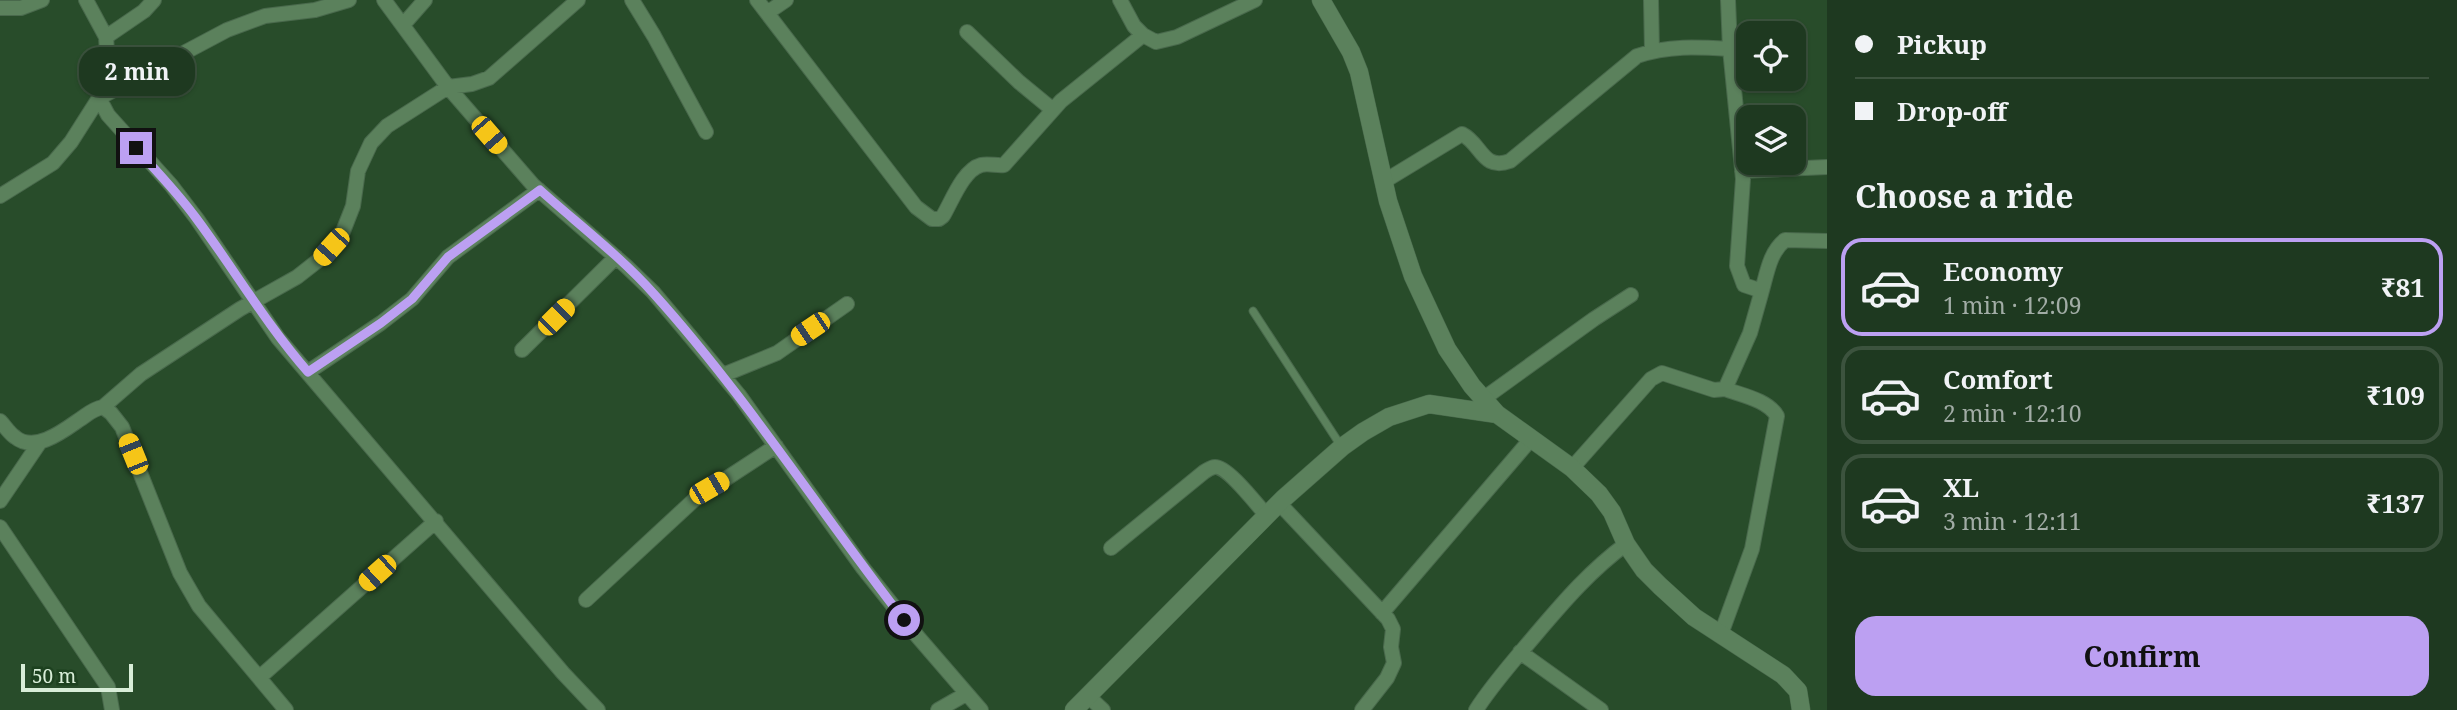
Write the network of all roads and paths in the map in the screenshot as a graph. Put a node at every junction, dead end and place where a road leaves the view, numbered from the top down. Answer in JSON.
{"nodes":[{"id":1,"x":42,"y":0,"type":"edge"},
{"id":2,"x":86,"y":0,"type":"edge"},
{"id":3,"x":155,"y":0,"type":"edge"},
{"id":4,"x":349,"y":0,"type":"edge"},
{"id":5,"x":384,"y":0,"type":"edge"},
{"id":6,"x":425,"y":0,"type":"edge"},
{"id":7,"x":578,"y":0,"type":"edge"},
{"id":8,"x":632,"y":0,"type":"edge"},
{"id":9,"x":757,"y":0,"type":"edge"},
{"id":10,"x":786,"y":0,"type":"edge"},
{"id":11,"x":1120,"y":0,"type":"edge"},
{"id":12,"x":1255,"y":0,"type":"edge"},
{"id":13,"x":1321,"y":0,"type":"edge"},
{"id":14,"x":1651,"y":0,"type":"edge"},
{"id":15,"x":1728,"y":0,"type":"edge"},
{"id":16,"x":0,"y":8,"type":"edge"},
{"id":17,"x":767,"y":13,"type":"junction"},
{"id":18,"x":403,"y":25,"type":"junction"},
{"id":19,"x":967,"y":32,"type":"dead end"},
{"id":20,"x":1143,"y":35,"type":"junction"},
{"id":21,"x":107,"y":37,"type":"junction"},
{"id":22,"x":1730,"y":49,"type":"junction"},
{"id":23,"x":1652,"y":51,"type":"junction"},
{"id":24,"x":448,"y":87,"type":"junction"},
{"id":25,"x":99,"y":98,"type":"junction"},
{"id":26,"x":1053,"y":110,"type":"junction"},
{"id":27,"x":1736,"y":110,"type":"edge"},
{"id":28,"x":706,"y":132,"type":"dead end"},
{"id":29,"x":1827,"y":167,"type":"edge"},
{"id":30,"x":1806,"y":168,"type":"edge"},
{"id":31,"x":1742,"y":175,"type":"edge"},
{"id":32,"x":1383,"y":182,"type":"junction"},
{"id":33,"x":540,"y":190,"type":"junction"},
{"id":34,"x":0,"y":196,"type":"edge"},
{"id":35,"x":1827,"y":241,"type":"edge"},
{"id":36,"x":616,"y":257,"type":"junction"},
{"id":37,"x":1761,"y":293,"type":"junction"},
{"id":38,"x":1631,"y":295,"type":"dead end"},
{"id":39,"x":253,"y":302,"type":"junction"},
{"id":40,"x":848,"y":304,"type":"dead end"},
{"id":41,"x":1253,"y":311,"type":"dead end"},
{"id":42,"x":522,"y":350,"type":"dead end"},
{"id":43,"x":308,"y":372,"type":"junction"},
{"id":44,"x":723,"y":375,"type":"junction"},
{"id":45,"x":1725,"y":389,"type":"junction"},
{"id":46,"x":1483,"y":399,"type":"junction"},
{"id":47,"x":103,"y":407,"type":"junction"},
{"id":48,"x":1497,"y":414,"type":"junction"},
{"id":49,"x":0,"y":421,"type":"edge"},
{"id":50,"x":1531,"y":439,"type":"junction"},
{"id":51,"x":40,"y":442,"type":"junction"},
{"id":52,"x":776,"y":446,"type":"junction"},
{"id":53,"x":1342,"y":447,"type":"junction"},
{"id":54,"x":1572,"y":468,"type":"junction"},
{"id":55,"x":0,"y":501,"type":"edge"},
{"id":56,"x":1273,"y":509,"type":"junction"},
{"id":57,"x":436,"y":521,"type":"junction"},
{"id":58,"x":0,"y":527,"type":"edge"},
{"id":59,"x":1626,"y":544,"type":"junction"},
{"id":60,"x":1111,"y":548,"type":"dead end"},
{"id":61,"x":586,"y":600,"type":"dead end"},
{"id":62,"x":1382,"y":612,"type":"junction"},
{"id":63,"x":1720,"y":634,"type":"junction"},
{"id":64,"x":1520,"y":652,"type":"junction"},
{"id":65,"x":260,"y":677,"type":"junction"},
{"id":66,"x":966,"y":694,"type":"junction"},
{"id":67,"x":1088,"y":696,"type":"junction"},
{"id":68,"x":112,"y":710,"type":"edge"},
{"id":69,"x":286,"y":710,"type":"edge"},
{"id":70,"x":598,"y":710,"type":"edge"},
{"id":71,"x":938,"y":710,"type":"edge"},
{"id":72,"x":981,"y":710,"type":"edge"},
{"id":73,"x":1074,"y":710,"type":"edge"},
{"id":74,"x":1103,"y":710,"type":"edge"},
{"id":75,"x":1362,"y":710,"type":"edge"},
{"id":76,"x":1476,"y":710,"type":"edge"},
{"id":77,"x":1601,"y":710,"type":"edge"},
{"id":78,"x":1801,"y":710,"type":"edge"}],
"edges":[{"from":1,"to":16,"type":"street"},
{"from":2,"to":21,"type":"street"},
{"from":3,"to":21,"type":"street"},
{"from":4,"to":25,"type":"street"},
{"from":5,"to":18,"type":"street"},
{"from":6,"to":18,"type":"street"},
{"from":7,"to":24,"type":"street"},
{"from":8,"to":28,"type":"street"},
{"from":9,"to":17,"type":"street"},
{"from":10,"to":17,"type":"street"},
{"from":11,"to":20,"type":"street"},
{"from":12,"to":20,"type":"street"},
{"from":13,"to":32,"type":"street"},
{"from":14,"to":23,"type":"street"},
{"from":15,"to":22,"type":"street"},
{"from":17,"to":26,"type":"street"},
{"from":18,"to":24,"type":"street"},
{"from":19,"to":26,"type":"street"},
{"from":20,"to":26,"type":"street"},
{"from":21,"to":25,"type":"street"},
{"from":22,"to":23,"type":"street"},
{"from":22,"to":27,"type":"street"},
{"from":23,"to":32,"type":"street"},
{"from":24,"to":33,"type":"street"},
{"from":24,"to":39,"type":"street"},
{"from":25,"to":34,"type":"street"},
{"from":25,"to":39,"type":"street"},
{"from":29,"to":30,"type":"street"},
{"from":31,"to":37,"type":"street"},
{"from":32,"to":46,"type":"street"},
{"from":33,"to":36,"type":"street"},
{"from":33,"to":43,"type":"street"},
{"from":35,"to":37,"type":"street"},
{"from":36,"to":42,"type":"street"},
{"from":36,"to":44,"type":"street"},
{"from":37,"to":45,"type":"street"},
{"from":38,"to":46,"type":"street"},
{"from":39,"to":43,"type":"street"},
{"from":39,"to":47,"type":"street"},
{"from":40,"to":44,"type":"street"},
{"from":41,"to":53,"type":"lane"},
{"from":43,"to":57,"type":"street"},
{"from":44,"to":52,"type":"street"},
{"from":45,"to":54,"type":"street"},
{"from":45,"to":63,"type":"street"},
{"from":46,"to":48,"type":"street"},
{"from":47,"to":51,"type":"street"},
{"from":47,"to":65,"type":"street"},
{"from":48,"to":50,"type":"street"},
{"from":48,"to":53,"type":"street"},
{"from":49,"to":51,"type":"street"},
{"from":50,"to":54,"type":"street"},
{"from":50,"to":62,"type":"street"},
{"from":51,"to":55,"type":"street"},
{"from":52,"to":61,"type":"street"},
{"from":52,"to":66,"type":"street"},
{"from":53,"to":56,"type":"street"},
{"from":54,"to":59,"type":"street"},
{"from":56,"to":60,"type":"street"},
{"from":56,"to":62,"type":"street"},
{"from":56,"to":67,"type":"street"},
{"from":57,"to":65,"type":"street"},
{"from":57,"to":70,"type":"street"},
{"from":58,"to":68,"type":"street"},
{"from":59,"to":63,"type":"street"},
{"from":59,"to":64,"type":"street"},
{"from":62,"to":75,"type":"street"},
{"from":63,"to":78,"type":"street"},
{"from":64,"to":76,"type":"street"},
{"from":64,"to":77,"type":"street"},
{"from":65,"to":69,"type":"street"},
{"from":66,"to":71,"type":"street"},
{"from":66,"to":72,"type":"street"},
{"from":67,"to":73,"type":"street"},
{"from":67,"to":74,"type":"street"}]}
